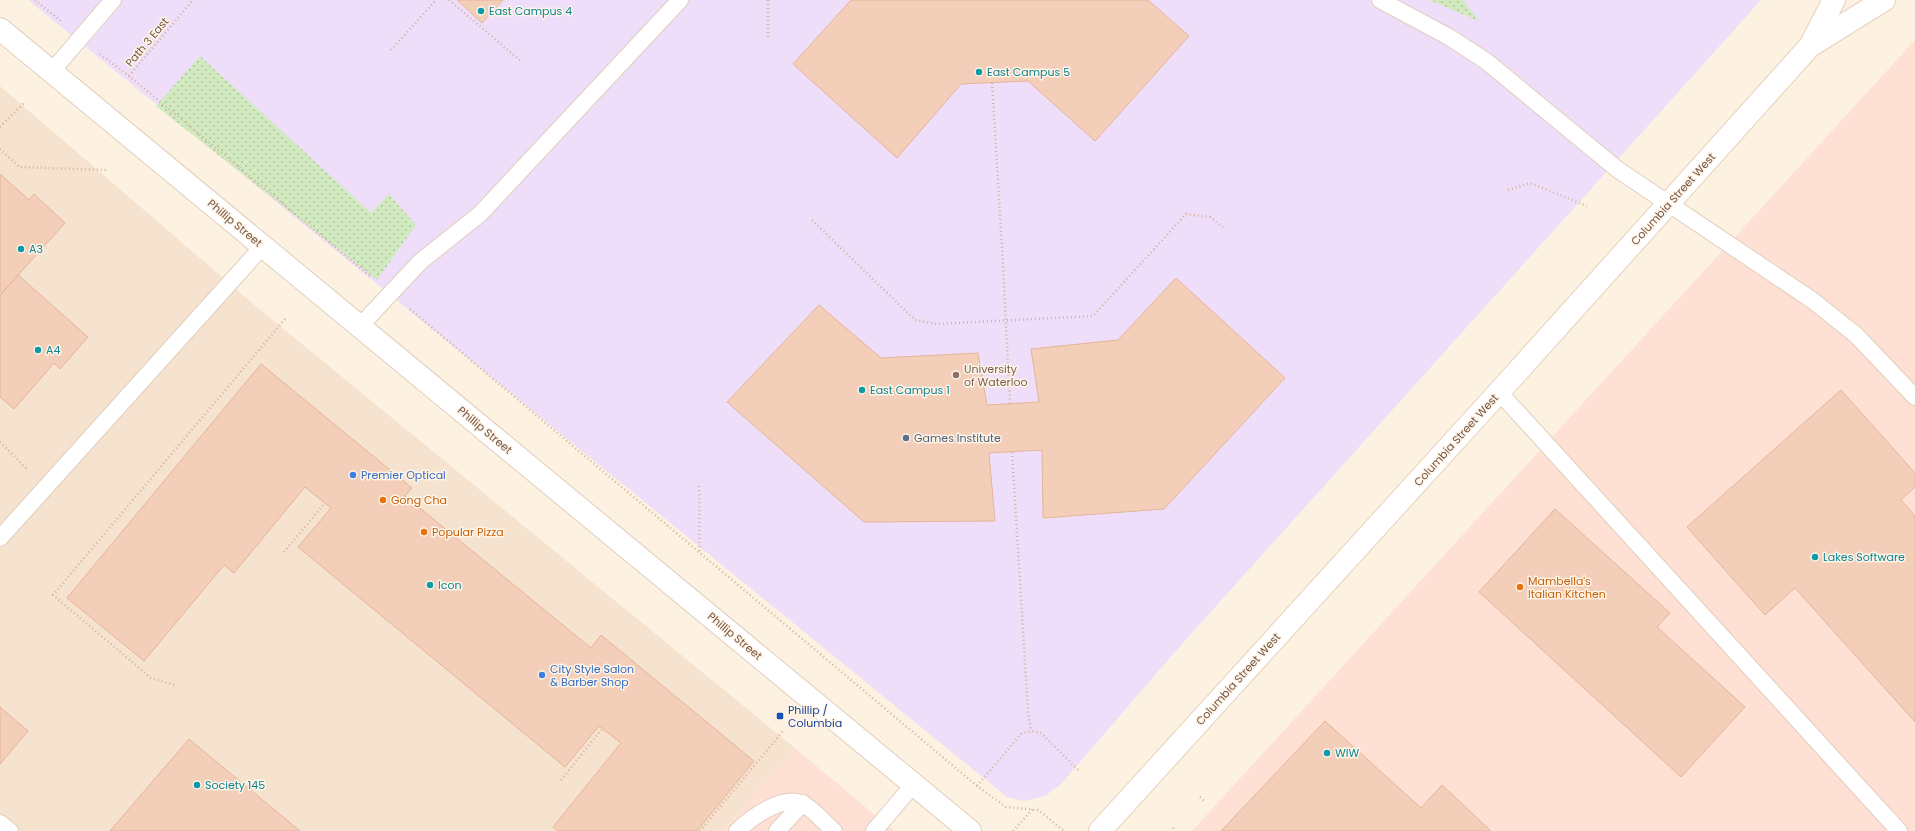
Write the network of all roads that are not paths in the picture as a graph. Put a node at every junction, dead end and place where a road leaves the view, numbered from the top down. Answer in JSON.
{"nodes":[{"id":1,"x":113,"y":0,"type":"edge"},
{"id":2,"x":680,"y":0,"type":"edge"},
{"id":3,"x":1380,"y":0,"type":"edge"},
{"id":4,"x":1834,"y":0,"type":"edge"},
{"id":5,"x":1884,"y":0,"type":"edge"},
{"id":6,"x":0,"y":29,"type":"edge"},
{"id":7,"x":1810,"y":46,"type":"junction"},
{"id":8,"x":52,"y":71,"type":"junction"},
{"id":9,"x":1668,"y":203,"type":"junction"},
{"id":10,"x":263,"y":246,"type":"junction"},
{"id":11,"x":360,"y":326,"type":"junction"},
{"id":12,"x":1499,"y":392,"type":"junction"},
{"id":13,"x":1915,"y":397,"type":"edge"},
{"id":14,"x":0,"y":538,"type":"edge"},
{"id":15,"x":913,"y":785,"type":"junction"},
{"id":16,"x":803,"y":803,"type":"junction"},
{"id":17,"x":0,"y":823,"type":"edge"},
{"id":18,"x":10,"y":831,"type":"edge"},
{"id":19,"x":737,"y":831,"type":"edge"},
{"id":20,"x":777,"y":831,"type":"edge"},
{"id":21,"x":834,"y":831,"type":"edge"},
{"id":22,"x":874,"y":831,"type":"edge"},
{"id":23,"x":970,"y":831,"type":"edge"},
{"id":24,"x":1100,"y":831,"type":"edge"},
{"id":25,"x":1899,"y":831,"type":"edge"}],
"edges":[{"from":1,"to":8,"type":"lane"},
{"from":2,"to":11,"type":"lane"},
{"from":3,"to":9,"type":"lane"},
{"from":4,"to":7,"type":"street","name":"Columbia Street West"},
{"from":5,"to":7,"type":"street","name":"Columbia Street West"},
{"from":6,"to":8,"type":"street","name":"Phillip Street"},
{"from":7,"to":9,"type":"street","name":"Columbia Street West"},
{"from":8,"to":10,"type":"street","name":"Phillip Street"},
{"from":9,"to":12,"type":"street","name":"Columbia Street West"},
{"from":9,"to":13,"type":"lane"},
{"from":10,"to":11,"type":"street","name":"Phillip Street"},
{"from":10,"to":14,"type":"lane"},
{"from":11,"to":15,"type":"street","name":"Phillip Street"},
{"from":12,"to":24,"type":"street","name":"Columbia Street West"},
{"from":12,"to":25,"type":"lane"},
{"from":15,"to":22,"type":"lane"},
{"from":15,"to":23,"type":"street","name":"Phillip Street"},
{"from":16,"to":19,"type":"lane"},
{"from":16,"to":20,"type":"lane"},
{"from":16,"to":21,"type":"lane"},
{"from":17,"to":18,"type":"lane"}]}
